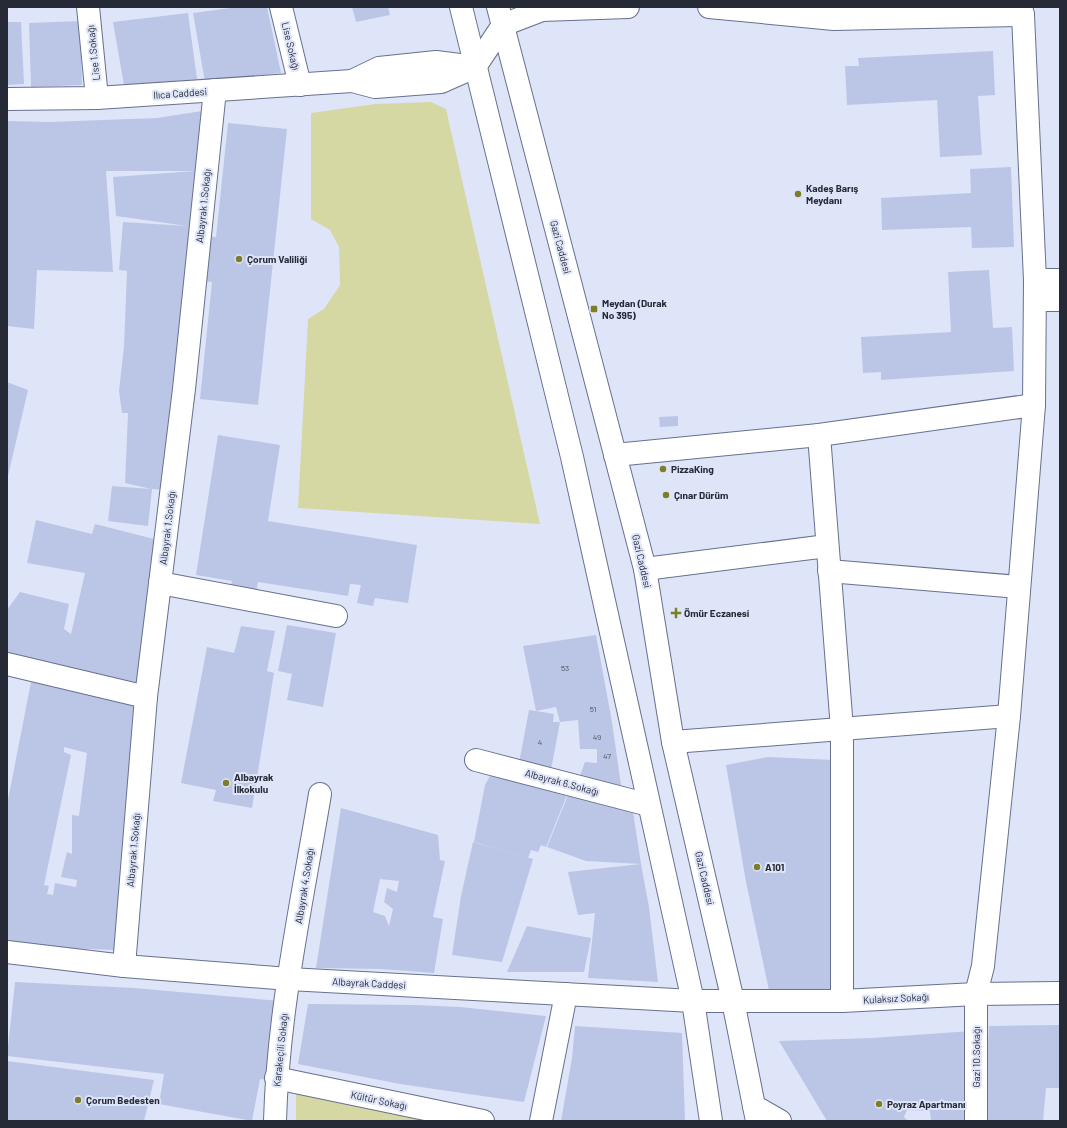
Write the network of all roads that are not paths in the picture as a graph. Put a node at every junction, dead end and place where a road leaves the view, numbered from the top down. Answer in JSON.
{"nodes":[{"id":1,"x":88,"y":7,"type":"edge"},
{"id":2,"x":281,"y":7,"type":"edge"},
{"id":3,"x":461,"y":7,"type":"edge"},
{"id":4,"x":628,"y":7,"type":"edge"},
{"id":5,"x":709,"y":7,"type":"edge"},
{"id":6,"x":1022,"y":11,"type":"edge"},
{"id":7,"x":834,"y":13,"type":"edge"},
{"id":8,"x":500,"y":16,"type":"edge"},
{"id":9,"x":475,"y":67,"type":"junction"},
{"id":10,"x":300,"y":85,"type":"junction"},
{"id":11,"x":215,"y":90,"type":"junction"},
{"id":12,"x":97,"y":98,"type":"junction"},
{"id":13,"x":7,"y":99,"type":"edge"},
{"id":14,"x":1060,"y":280,"type":"edge"},
{"id":15,"x":1035,"y":290,"type":"junction"},
{"id":16,"x":1060,"y":300,"type":"edge"},
{"id":17,"x":1034,"y":405,"type":"junction"},
{"id":18,"x":819,"y":434,"type":"junction"},
{"id":19,"x":615,"y":454,"type":"junction"},
{"id":20,"x":827,"y":546,"type":"junction"},
{"id":21,"x":645,"y":569,"type":"junction"},
{"id":22,"x":829,"y":571,"type":"junction"},
{"id":23,"x":160,"y":583,"type":"junction"},
{"id":24,"x":1019,"y":587,"type":"junction"},
{"id":25,"x":336,"y":616,"type":"dead end"},
{"id":26,"x":7,"y":664,"type":"edge"},
{"id":27,"x":146,"y":697,"type":"junction"},
{"id":28,"x":1009,"y":716,"type":"junction"},
{"id":29,"x":842,"y":728,"type":"junction"},
{"id":30,"x":673,"y":742,"type":"junction"},
{"id":31,"x":476,"y":760,"type":"dead end"},
{"id":32,"x":320,"y":794,"type":"dead end"},
{"id":33,"x":649,"y":805,"type":"junction"},
{"id":34,"x":7,"y":952,"type":"edge"},
{"id":35,"x":124,"y":966,"type":"junction"},
{"id":36,"x":289,"y":979,"type":"junction"},
{"id":37,"x":1060,"y":993,"type":"edge"},
{"id":38,"x":566,"y":994,"type":"junction"},
{"id":39,"x":976,"y":994,"type":"junction"},
{"id":40,"x":842,"y":1000,"type":"junction"},
{"id":41,"x":693,"y":1001,"type":"junction"},
{"id":42,"x":733,"y":1001,"type":"junction"},
{"id":43,"x":276,"y":1078,"type":"junction"},
{"id":44,"x":755,"y":1113,"type":"edge"},
{"id":45,"x":275,"y":1121,"type":"edge"},
{"id":46,"x":483,"y":1121,"type":"edge"},
{"id":47,"x":541,"y":1121,"type":"edge"},
{"id":48,"x":711,"y":1121,"type":"edge"},
{"id":49,"x":780,"y":1121,"type":"edge"},
{"id":50,"x":976,"y":1121,"type":"edge"}],
"edges":[{"from":1,"to":12,"type":"street","name":"Lise 1.Sokağı"},
{"from":2,"to":10,"type":"street","name":"Lise Sokağı"},
{"from":3,"to":9,"type":"street"},
{"from":4,"to":8,"type":"street"},
{"from":5,"to":7,"type":"street"},
{"from":6,"to":7,"type":"street"},
{"from":6,"to":15,"type":"street","name":"Gazi 10.Sokağı"},
{"from":8,"to":9,"type":"street"},
{"from":8,"to":19,"type":"street","name":"Gazi Caddesi"},
{"from":9,"to":10,"type":"street","name":"Ilıca Caddesi"},
{"from":9,"to":33,"type":"street"},
{"from":10,"to":11,"type":"street","name":"Ilıca Caddesi"},
{"from":11,"to":12,"type":"street","name":"Ilıca Caddesi"},
{"from":11,"to":23,"type":"street","name":"Albayrak 1.Sokağı"},
{"from":12,"to":13,"type":"street","name":"Ilıca Caddesi"},
{"from":14,"to":15,"type":"street"},
{"from":15,"to":16,"type":"street"},
{"from":15,"to":17,"type":"street","name":"Gazi 10.Sokağı"},
{"from":17,"to":18,"type":"street"},
{"from":17,"to":24,"type":"street","name":"Gazi 10.Sokağı"},
{"from":18,"to":19,"type":"street"},
{"from":18,"to":20,"type":"street"},
{"from":19,"to":21,"type":"street","name":"Gazi Caddesi"},
{"from":20,"to":21,"type":"street"},
{"from":20,"to":22,"type":"street"},
{"from":21,"to":30,"type":"street","name":"Gazi Caddesi"},
{"from":22,"to":24,"type":"street"},
{"from":22,"to":29,"type":"street"},
{"from":23,"to":25,"type":"street"},
{"from":23,"to":27,"type":"street","name":"Albayrak 1.Sokağı"},
{"from":24,"to":28,"type":"street","name":"Gazi 10.Sokağı"},
{"from":26,"to":27,"type":"street"},
{"from":27,"to":35,"type":"street","name":"Albayrak 1.Sokağı"},
{"from":28,"to":29,"type":"street"},
{"from":28,"to":39,"type":"street","name":"Gazi 10.Sokağı"},
{"from":29,"to":30,"type":"street"},
{"from":29,"to":40,"type":"street"},
{"from":30,"to":42,"type":"street","name":"Gazi Caddesi"},
{"from":31,"to":33,"type":"street","name":"Albayrak 6.Sokağı"},
{"from":32,"to":36,"type":"street","name":"Albayrak 4.Sokağı"},
{"from":33,"to":41,"type":"street"},
{"from":34,"to":35,"type":"street","name":"Albayrak Caddesi"},
{"from":35,"to":36,"type":"street","name":"Albayrak Caddesi"},
{"from":36,"to":38,"type":"street","name":"Albayrak Caddesi"},
{"from":36,"to":43,"type":"street","name":"Karakeçili Sokağı"},
{"from":37,"to":39,"type":"street","name":"Kulaksız Sokağı"},
{"from":38,"to":41,"type":"street","name":"Albayrak Caddesi"},
{"from":38,"to":47,"type":"street"},
{"from":39,"to":40,"type":"street","name":"Kulaksız Sokağı"},
{"from":39,"to":50,"type":"street","name":"Gazi 10.Sokağı"},
{"from":40,"to":42,"type":"street","name":"Kulaksız Sokağı"},
{"from":41,"to":42,"type":"street","name":"Albayrak Caddesi"},
{"from":41,"to":48,"type":"street"},
{"from":42,"to":44,"type":"street","name":"Gazi Caddesi"},
{"from":43,"to":45,"type":"street","name":"Karakeçili Sokağı"},
{"from":43,"to":46,"type":"street","name":"Kültür Sokağı"},
{"from":44,"to":49,"type":"street"}]}
